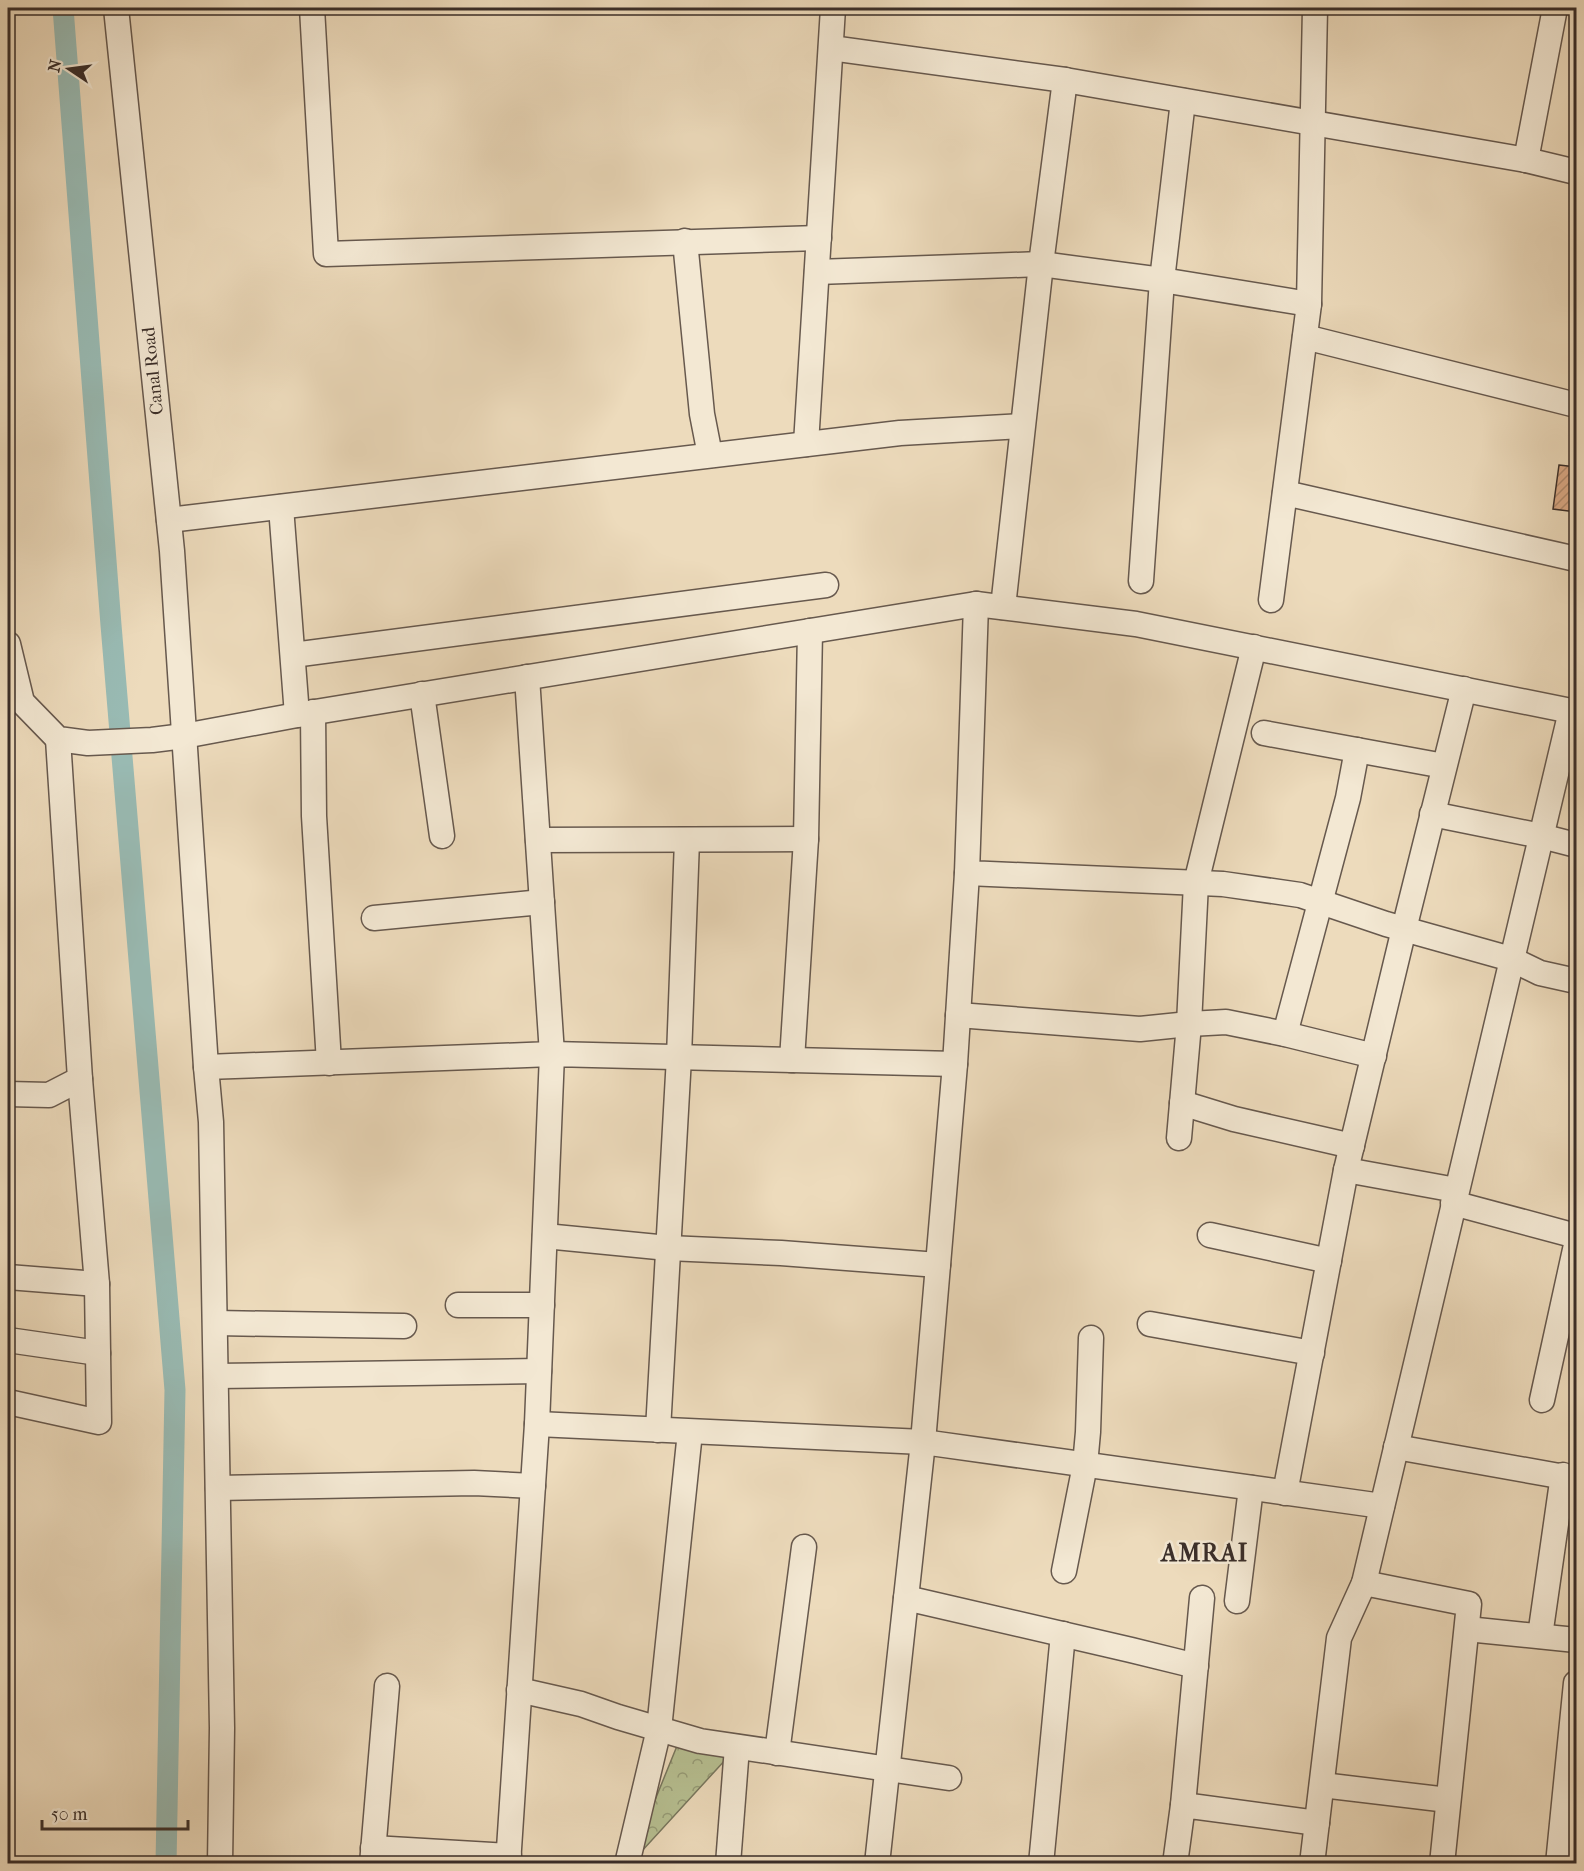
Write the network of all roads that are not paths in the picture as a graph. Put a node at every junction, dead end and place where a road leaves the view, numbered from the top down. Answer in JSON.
{"nodes":[{"id":1,"x":116,"y":8,"type":"edge"},
{"id":2,"x":312,"y":8,"type":"edge"},
{"id":3,"x":833,"y":8,"type":"edge"},
{"id":4,"x":1315,"y":8,"type":"edge"},
{"id":5,"x":1555,"y":8,"type":"edge"},
{"id":6,"x":831,"y":48,"type":"junction"},
{"id":7,"x":1065,"y":80,"type":"junction"},
{"id":8,"x":1183,"y":101,"type":"junction"},
{"id":9,"x":1313,"y":123,"type":"junction"},
{"id":10,"x":1526,"y":160,"type":"junction"},
{"id":11,"x":1576,"y":172,"type":"edge"},
{"id":12,"x":819,"y":238,"type":"junction"},
{"id":13,"x":685,"y":241,"type":"junction"},
{"id":14,"x":1041,"y":264,"type":"junction"},
{"id":15,"x":817,"y":272,"type":"junction"},
{"id":16,"x":1162,"y":280,"type":"junction"},
{"id":17,"x":1309,"y":304,"type":"junction"},
{"id":18,"x":1305,"y":337,"type":"junction"},
{"id":19,"x":1576,"y":405,"type":"edge"},
{"id":20,"x":1022,"y":426,"type":"junction"},
{"id":21,"x":806,"y":444,"type":"junction"},
{"id":22,"x":710,"y":455,"type":"junction"},
{"id":23,"x":1285,"y":493,"type":"junction"},
{"id":24,"x":280,"y":507,"type":"junction"},
{"id":25,"x":169,"y":520,"type":"junction"},
{"id":26,"x":1576,"y":559,"type":"edge"},
{"id":27,"x":1141,"y":581,"type":"dead end"},
{"id":28,"x":826,"y":585,"type":"dead end"},
{"id":29,"x":1271,"y":600,"type":"dead end"},
{"id":30,"x":976,"y":604,"type":"junction"},
{"id":31,"x":1002,"y":607,"type":"junction"},
{"id":32,"x":810,"y":631,"type":"junction"},
{"id":33,"x":8,"y":644,"type":"edge"},
{"id":34,"x":1254,"y":647,"type":"junction"},
{"id":35,"x":293,"y":655,"type":"junction"},
{"id":36,"x":527,"y":677,"type":"junction"},
{"id":37,"x":1464,"y":689,"type":"junction"},
{"id":38,"x":423,"y":694,"type":"junction"},
{"id":39,"x":1574,"y":711,"type":"edge"},
{"id":40,"x":305,"y":714,"type":"junction"},
{"id":41,"x":1264,"y":733,"type":"dead end"},
{"id":42,"x":184,"y":736,"type":"junction"},
{"id":43,"x":58,"y":739,"type":"junction"},
{"id":44,"x":1358,"y":750,"type":"junction"},
{"id":45,"x":1444,"y":766,"type":"junction"},
{"id":46,"x":1432,"y":814,"type":"junction"},
{"id":47,"x":442,"y":836,"type":"dead end"},
{"id":48,"x":1541,"y":836,"type":"junction"},
{"id":49,"x":806,"y":839,"type":"junction"},
{"id":50,"x":538,"y":840,"type":"junction"},
{"id":51,"x":687,"y":840,"type":"junction"},
{"id":52,"x":1576,"y":845,"type":"edge"},
{"id":53,"x":967,"y":873,"type":"junction"},
{"id":54,"x":1196,"y":883,"type":"junction"},
{"id":55,"x":542,"y":902,"type":"junction"},
{"id":56,"x":1320,"y":902,"type":"junction"},
{"id":57,"x":374,"y":918,"type":"dead end"},
{"id":58,"x":1404,"y":928,"type":"junction"},
{"id":59,"x":1511,"y":959,"type":"junction"},
{"id":60,"x":1576,"y":981,"type":"edge"},
{"id":61,"x":958,"y":1014,"type":"junction"},
{"id":62,"x":1189,"y":1024,"type":"junction"},
{"id":63,"x":1285,"y":1034,"type":"junction"},
{"id":64,"x":552,"y":1054,"type":"junction"},
{"id":65,"x":1374,"y":1056,"type":"junction"},
{"id":66,"x":679,"y":1058,"type":"junction"},
{"id":67,"x":792,"y":1060,"type":"junction"},
{"id":68,"x":329,"y":1062,"type":"junction"},
{"id":69,"x":955,"y":1064,"type":"junction"},
{"id":70,"x":206,"y":1067,"type":"junction"},
{"id":71,"x":80,"y":1079,"type":"junction"},
{"id":72,"x":8,"y":1094,"type":"edge"},
{"id":73,"x":1182,"y":1103,"type":"junction"},
{"id":74,"x":1179,"y":1138,"type":"dead end"},
{"id":75,"x":1352,"y":1146,"type":"junction"},
{"id":76,"x":1346,"y":1170,"type":"junction"},
{"id":77,"x":1455,"y":1197,"type":"junction"},
{"id":78,"x":1210,"y":1235,"type":"dead end"},
{"id":79,"x":545,"y":1236,"type":"junction"},
{"id":80,"x":1576,"y":1236,"type":"edge"},
{"id":81,"x":1576,"y":1245,"type":"edge"},
{"id":82,"x":668,"y":1248,"type":"junction"},
{"id":83,"x":1329,"y":1261,"type":"junction"},
{"id":84,"x":938,"y":1265,"type":"junction"},
{"id":85,"x":8,"y":1277,"type":"edge"},
{"id":86,"x":97,"y":1284,"type":"junction"},
{"id":87,"x":458,"y":1305,"type":"dead end"},
{"id":88,"x":542,"y":1305,"type":"junction"},
{"id":89,"x":216,"y":1323,"type":"junction"},
{"id":90,"x":1150,"y":1324,"type":"dead end"},
{"id":91,"x":404,"y":1326,"type":"dead end"},
{"id":92,"x":1091,"y":1338,"type":"dead end"},
{"id":93,"x":8,"y":1340,"type":"edge"},
{"id":94,"x":98,"y":1353,"type":"junction"},
{"id":95,"x":1312,"y":1353,"type":"junction"},
{"id":96,"x":539,"y":1371,"type":"junction"},
{"id":97,"x":216,"y":1376,"type":"junction"},
{"id":98,"x":1542,"y":1400,"type":"dead end"},
{"id":99,"x":8,"y":1402,"type":"edge"},
{"id":100,"x":537,"y":1424,"type":"junction"},
{"id":101,"x":658,"y":1430,"type":"junction"},
{"id":102,"x":690,"y":1432,"type":"junction"},
{"id":103,"x":923,"y":1442,"type":"junction"},
{"id":104,"x":1396,"y":1447,"type":"junction"},
{"id":105,"x":1085,"y":1465,"type":"junction"},
{"id":106,"x":1570,"y":1477,"type":"edge"},
{"id":107,"x":533,"y":1486,"type":"junction"},
{"id":108,"x":218,"y":1488,"type":"junction"},
{"id":109,"x":1251,"y":1488,"type":"junction"},
{"id":110,"x":1285,"y":1493,"type":"junction"},
{"id":111,"x":1382,"y":1506,"type":"junction"},
{"id":112,"x":804,"y":1547,"type":"dead end"},
{"id":113,"x":1064,"y":1571,"type":"dead end"},
{"id":114,"x":1364,"y":1583,"type":"junction"},
{"id":115,"x":906,"y":1598,"type":"junction"},
{"id":116,"x":1202,"y":1598,"type":"dead end"},
{"id":117,"x":1237,"y":1601,"type":"dead end"},
{"id":118,"x":1467,"y":1629,"type":"junction"},
{"id":119,"x":1063,"y":1634,"type":"junction"},
{"id":120,"x":1540,"y":1636,"type":"junction"},
{"id":121,"x":1576,"y":1640,"type":"edge"},
{"id":122,"x":1196,"y":1666,"type":"junction"},
{"id":123,"x":1576,"y":1683,"type":"edge"},
{"id":124,"x":387,"y":1686,"type":"dead end"},
{"id":125,"x":519,"y":1690,"type":"junction"},
{"id":126,"x":659,"y":1729,"type":"junction"},
{"id":127,"x":737,"y":1747,"type":"junction"},
{"id":128,"x":777,"y":1753,"type":"junction"},
{"id":129,"x":887,"y":1770,"type":"junction"},
{"id":130,"x":949,"y":1778,"type":"dead end"},
{"id":131,"x":1322,"y":1785,"type":"junction"},
{"id":132,"x":1448,"y":1800,"type":"junction"},
{"id":133,"x":1183,"y":1805,"type":"junction"},
{"id":134,"x":1317,"y":1823,"type":"junction"},
{"id":135,"x":372,"y":1856,"type":"edge"},
{"id":136,"x":509,"y":1860,"type":"edge"},
{"id":137,"x":220,"y":1863,"type":"edge"},
{"id":138,"x":627,"y":1863,"type":"edge"},
{"id":139,"x":728,"y":1863,"type":"edge"},
{"id":140,"x":877,"y":1863,"type":"edge"},
{"id":141,"x":1041,"y":1863,"type":"edge"},
{"id":142,"x":1175,"y":1863,"type":"edge"},
{"id":143,"x":1312,"y":1863,"type":"edge"},
{"id":144,"x":1442,"y":1863,"type":"edge"},
{"id":145,"x":1558,"y":1863,"type":"edge"}],
"edges":[{"from":1,"to":25,"type":"street","name":"Canal Road"},
{"from":2,"to":13,"type":"street"},
{"from":3,"to":6,"type":"street"},
{"from":4,"to":9,"type":"street"},
{"from":5,"to":10,"type":"street"},
{"from":6,"to":7,"type":"street"},
{"from":6,"to":12,"type":"street"},
{"from":7,"to":8,"type":"street"},
{"from":7,"to":14,"type":"street"},
{"from":8,"to":9,"type":"street"},
{"from":8,"to":16,"type":"street"},
{"from":9,"to":10,"type":"street"},
{"from":9,"to":17,"type":"street"},
{"from":10,"to":11,"type":"street"},
{"from":12,"to":13,"type":"street"},
{"from":12,"to":15,"type":"street"},
{"from":13,"to":22,"type":"street"},
{"from":14,"to":15,"type":"street"},
{"from":14,"to":16,"type":"street"},
{"from":14,"to":20,"type":"street"},
{"from":15,"to":21,"type":"street"},
{"from":16,"to":17,"type":"street"},
{"from":16,"to":27,"type":"street"},
{"from":17,"to":18,"type":"street"},
{"from":18,"to":19,"type":"street"},
{"from":18,"to":23,"type":"street"},
{"from":20,"to":21,"type":"street"},
{"from":20,"to":31,"type":"street"},
{"from":21,"to":22,"type":"street"},
{"from":22,"to":24,"type":"street"},
{"from":23,"to":26,"type":"street"},
{"from":23,"to":29,"type":"street"},
{"from":24,"to":25,"type":"street"},
{"from":24,"to":35,"type":"street"},
{"from":25,"to":42,"type":"street","name":"Canal Road"},
{"from":28,"to":35,"type":"street"},
{"from":30,"to":31,"type":"street"},
{"from":30,"to":32,"type":"street"},
{"from":30,"to":53,"type":"street"},
{"from":31,"to":34,"type":"street"},
{"from":32,"to":36,"type":"street"},
{"from":32,"to":49,"type":"street"},
{"from":33,"to":43,"type":"street"},
{"from":34,"to":37,"type":"street"},
{"from":34,"to":54,"type":"street"},
{"from":35,"to":40,"type":"street"},
{"from":36,"to":38,"type":"street"},
{"from":36,"to":50,"type":"street"},
{"from":37,"to":39,"type":"street"},
{"from":37,"to":45,"type":"street"},
{"from":38,"to":40,"type":"street"},
{"from":38,"to":47,"type":"street"},
{"from":39,"to":48,"type":"street"},
{"from":40,"to":42,"type":"street"},
{"from":40,"to":68,"type":"street"},
{"from":41,"to":44,"type":"street"},
{"from":42,"to":43,"type":"street"},
{"from":42,"to":70,"type":"street","name":"Canal Road"},
{"from":43,"to":71,"type":"street"},
{"from":44,"to":45,"type":"street"},
{"from":44,"to":56,"type":"street"},
{"from":45,"to":46,"type":"street"},
{"from":46,"to":48,"type":"street"},
{"from":46,"to":58,"type":"street"},
{"from":48,"to":52,"type":"street"},
{"from":48,"to":59,"type":"street"},
{"from":49,"to":51,"type":"street"},
{"from":49,"to":67,"type":"street"},
{"from":50,"to":51,"type":"street"},
{"from":50,"to":55,"type":"street"},
{"from":51,"to":66,"type":"street"},
{"from":53,"to":54,"type":"street"},
{"from":53,"to":61,"type":"street"},
{"from":54,"to":56,"type":"street"},
{"from":54,"to":62,"type":"street"},
{"from":55,"to":57,"type":"street"},
{"from":55,"to":64,"type":"street"},
{"from":56,"to":58,"type":"street"},
{"from":56,"to":63,"type":"street"},
{"from":58,"to":59,"type":"street"},
{"from":58,"to":65,"type":"street"},
{"from":59,"to":60,"type":"street"},
{"from":59,"to":77,"type":"street"},
{"from":61,"to":62,"type":"street"},
{"from":61,"to":69,"type":"street"},
{"from":62,"to":63,"type":"street"},
{"from":62,"to":73,"type":"street"},
{"from":63,"to":65,"type":"street"},
{"from":64,"to":66,"type":"street"},
{"from":64,"to":68,"type":"street"},
{"from":64,"to":79,"type":"street"},
{"from":65,"to":75,"type":"street"},
{"from":66,"to":67,"type":"street"},
{"from":66,"to":82,"type":"street"},
{"from":67,"to":69,"type":"street"},
{"from":68,"to":70,"type":"street"},
{"from":69,"to":84,"type":"street"},
{"from":70,"to":89,"type":"street","name":"Canal Road"},
{"from":71,"to":72,"type":"street"},
{"from":71,"to":86,"type":"street"},
{"from":73,"to":74,"type":"street"},
{"from":73,"to":75,"type":"street"},
{"from":75,"to":76,"type":"street"},
{"from":76,"to":77,"type":"street"},
{"from":76,"to":83,"type":"street"},
{"from":77,"to":80,"type":"street"},
{"from":77,"to":104,"type":"street"},
{"from":78,"to":83,"type":"street"},
{"from":79,"to":82,"type":"street"},
{"from":79,"to":88,"type":"street"},
{"from":81,"to":98,"type":"street"},
{"from":82,"to":84,"type":"street"},
{"from":82,"to":101,"type":"street"},
{"from":83,"to":95,"type":"street"},
{"from":84,"to":103,"type":"street"},
{"from":85,"to":86,"type":"street"},
{"from":86,"to":94,"type":"street"},
{"from":87,"to":88,"type":"street"},
{"from":88,"to":96,"type":"street"},
{"from":89,"to":91,"type":"street"},
{"from":89,"to":97,"type":"street","name":"Canal Road"},
{"from":90,"to":95,"type":"street"},
{"from":92,"to":105,"type":"street"},
{"from":93,"to":94,"type":"street"},
{"from":94,"to":99,"type":"street"},
{"from":95,"to":110,"type":"street"},
{"from":96,"to":97,"type":"street"},
{"from":96,"to":100,"type":"street"},
{"from":97,"to":108,"type":"street","name":"Canal Road"},
{"from":100,"to":101,"type":"street"},
{"from":100,"to":107,"type":"street"},
{"from":101,"to":102,"type":"street"},
{"from":102,"to":103,"type":"street"},
{"from":102,"to":126,"type":"street"},
{"from":103,"to":105,"type":"street"},
{"from":103,"to":115,"type":"street"},
{"from":104,"to":106,"type":"street"},
{"from":104,"to":111,"type":"street"},
{"from":105,"to":109,"type":"street"},
{"from":105,"to":113,"type":"street"},
{"from":106,"to":120,"type":"street"},
{"from":107,"to":108,"type":"street"},
{"from":107,"to":125,"type":"street"},
{"from":108,"to":137,"type":"street","name":"Canal Road"},
{"from":109,"to":110,"type":"street"},
{"from":109,"to":117,"type":"street"},
{"from":110,"to":111,"type":"street"},
{"from":111,"to":114,"type":"street"},
{"from":112,"to":128,"type":"street"},
{"from":114,"to":118,"type":"street"},
{"from":114,"to":131,"type":"street"},
{"from":115,"to":119,"type":"street"},
{"from":115,"to":129,"type":"street"},
{"from":116,"to":122,"type":"street"},
{"from":118,"to":120,"type":"street"},
{"from":118,"to":132,"type":"street"},
{"from":119,"to":122,"type":"street"},
{"from":119,"to":141,"type":"street"},
{"from":120,"to":121,"type":"street"},
{"from":122,"to":133,"type":"street"},
{"from":123,"to":145,"type":"street"},
{"from":124,"to":135,"type":"street"},
{"from":125,"to":126,"type":"street"},
{"from":125,"to":136,"type":"street"},
{"from":126,"to":127,"type":"street"},
{"from":126,"to":138,"type":"street"},
{"from":127,"to":128,"type":"street"},
{"from":127,"to":139,"type":"street"},
{"from":128,"to":129,"type":"street"},
{"from":129,"to":130,"type":"street"},
{"from":129,"to":140,"type":"street"},
{"from":131,"to":132,"type":"street"},
{"from":131,"to":134,"type":"street"},
{"from":132,"to":144,"type":"street"},
{"from":133,"to":134,"type":"street"},
{"from":133,"to":142,"type":"street"},
{"from":134,"to":143,"type":"street"},
{"from":135,"to":136,"type":"street"}]}
